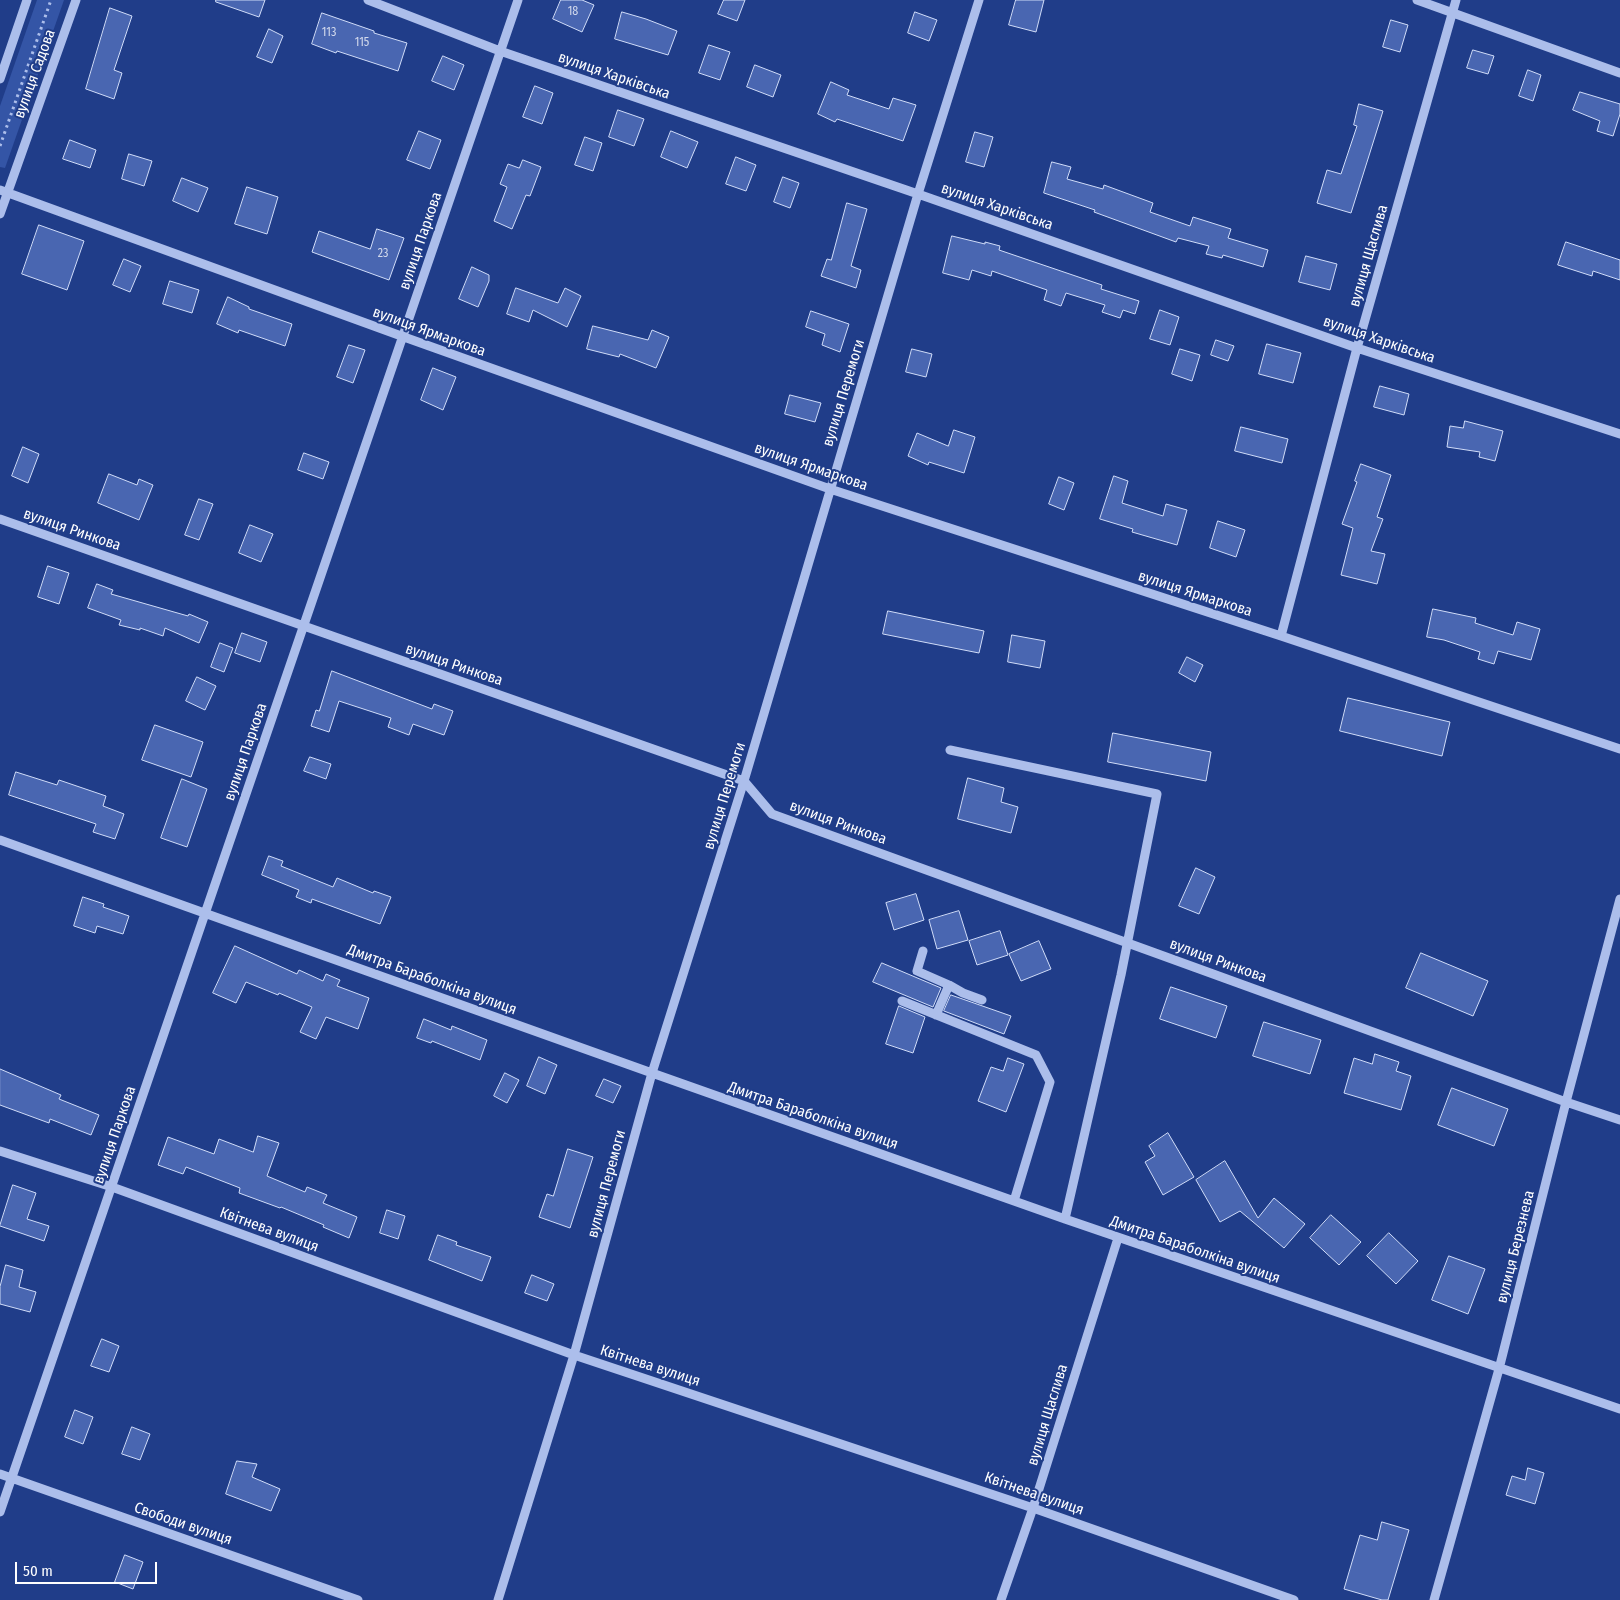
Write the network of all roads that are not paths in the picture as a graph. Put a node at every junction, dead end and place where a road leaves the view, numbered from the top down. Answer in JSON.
{"nodes":[{"id":1,"x":28,"y":0,"type":"edge"},
{"id":2,"x":76,"y":0,"type":"edge"},
{"id":3,"x":368,"y":0,"type":"edge"},
{"id":4,"x":518,"y":0,"type":"edge"},
{"id":5,"x":979,"y":0,"type":"edge"},
{"id":6,"x":1417,"y":0,"type":"edge"},
{"id":7,"x":1456,"y":0,"type":"edge"},
{"id":8,"x":1453,"y":13,"type":"junction"},
{"id":9,"x":500,"y":51,"type":"junction"},
{"id":10,"x":1620,"y":73,"type":"edge"},
{"id":11,"x":0,"y":79,"type":"edge"},
{"id":12,"x":4,"y":191,"type":"edge"},
{"id":13,"x":918,"y":194,"type":"junction"},
{"id":14,"x":0,"y":214,"type":"edge"},
{"id":15,"x":404,"y":337,"type":"junction"},
{"id":16,"x":1357,"y":348,"type":"junction"},
{"id":17,"x":1620,"y":434,"type":"edge"},
{"id":18,"x":830,"y":489,"type":"junction"},
{"id":19,"x":0,"y":519,"type":"edge"},
{"id":20,"x":303,"y":626,"type":"junction"},
{"id":21,"x":1281,"y":636,"type":"junction"},
{"id":22,"x":1620,"y":749,"type":"edge"},
{"id":23,"x":950,"y":750,"type":"dead end"},
{"id":24,"x":744,"y":781,"type":"junction"},
{"id":25,"x":0,"y":840,"type":"edge"},
{"id":26,"x":1620,"y":899,"type":"edge"},
{"id":27,"x":205,"y":913,"type":"junction"},
{"id":28,"x":1127,"y":943,"type":"junction"},
{"id":29,"x":923,"y":951,"type":"dead end"},
{"id":30,"x":949,"y":985,"type":"junction"},
{"id":31,"x":982,"y":1000,"type":"dead end"},
{"id":32,"x":902,"y":1001,"type":"dead end"},
{"id":33,"x":936,"y":1015,"type":"junction"},
{"id":34,"x":652,"y":1074,"type":"junction"},
{"id":35,"x":1566,"y":1102,"type":"junction"},
{"id":36,"x":1620,"y":1120,"type":"edge"},
{"id":37,"x":0,"y":1151,"type":"edge"},
{"id":38,"x":112,"y":1187,"type":"junction"},
{"id":39,"x":1014,"y":1201,"type":"junction"},
{"id":40,"x":1065,"y":1219,"type":"junction"},
{"id":41,"x":1118,"y":1238,"type":"junction"},
{"id":42,"x":574,"y":1355,"type":"junction"},
{"id":43,"x":1499,"y":1369,"type":"junction"},
{"id":44,"x":1620,"y":1410,"type":"edge"},
{"id":45,"x":0,"y":1474,"type":"edge"},
{"id":46,"x":12,"y":1478,"type":"junction"},
{"id":47,"x":1033,"y":1508,"type":"junction"},
{"id":48,"x":0,"y":1512,"type":"edge"},
{"id":49,"x":358,"y":1600,"type":"edge"},
{"id":50,"x":498,"y":1600,"type":"edge"},
{"id":51,"x":1001,"y":1600,"type":"edge"},
{"id":52,"x":1294,"y":1600,"type":"edge"},
{"id":53,"x":1434,"y":1600,"type":"edge"}],
"edges":[{"from":1,"to":11,"type":"street","name":"вулиця Садова"},
{"from":2,"to":12,"type":"street","name":"вулиця Садова"},
{"from":3,"to":9,"type":"street","name":"вулиця Харківська"},
{"from":4,"to":9,"type":"street","name":"вулиця Паркова"},
{"from":5,"to":13,"type":"street","name":"вулиця Перемоги"},
{"from":6,"to":8,"type":"street"},
{"from":7,"to":8,"type":"street","name":"вулиця Щаслива"},
{"from":8,"to":10,"type":"street"},
{"from":8,"to":16,"type":"street","name":"вулиця Щаслива"},
{"from":9,"to":13,"type":"street","name":"вулиця Харківська"},
{"from":9,"to":15,"type":"street","name":"вулиця Паркова"},
{"from":12,"to":14,"type":"street","name":"вулиця Садова"},
{"from":12,"to":15,"type":"street","name":"вулиця Ярмаркова"},
{"from":13,"to":16,"type":"street","name":"вулиця Харківська"},
{"from":13,"to":18,"type":"street","name":"вулиця Перемоги"},
{"from":15,"to":18,"type":"street","name":"вулиця Ярмаркова"},
{"from":15,"to":20,"type":"street","name":"вулиця Паркова"},
{"from":16,"to":17,"type":"street","name":"вулиця Харківська"},
{"from":16,"to":21,"type":"street","name":"вулиця Щаслива"},
{"from":18,"to":21,"type":"street","name":"вулиця Ярмаркова"},
{"from":18,"to":24,"type":"street","name":"вулиця Перемоги"},
{"from":19,"to":20,"type":"street","name":"вулиця Ринкова"},
{"from":20,"to":24,"type":"street","name":"вулиця Ринкова"},
{"from":20,"to":27,"type":"street","name":"вулиця Паркова"},
{"from":21,"to":22,"type":"street","name":"вулиця Ярмаркова"},
{"from":23,"to":28,"type":"street"},
{"from":24,"to":28,"type":"street","name":"вулиця Ринкова"},
{"from":24,"to":34,"type":"street","name":"вулиця Перемоги"},
{"from":25,"to":27,"type":"street","name":"Дмитра Бараболкіна вулиця"},
{"from":26,"to":35,"type":"street","name":"вулиця Березнева"},
{"from":27,"to":34,"type":"street","name":"Дмитра Бараболкіна вулиця"},
{"from":27,"to":38,"type":"street","name":"вулиця Паркова"},
{"from":28,"to":35,"type":"street","name":"вулиця Ринкова"},
{"from":28,"to":40,"type":"street"},
{"from":29,"to":30,"type":"street"},
{"from":30,"to":31,"type":"street"},
{"from":30,"to":33,"type":"street"},
{"from":32,"to":33,"type":"street"},
{"from":33,"to":39,"type":"street"},
{"from":34,"to":39,"type":"street","name":"Дмитра Бараболкіна вулиця"},
{"from":34,"to":42,"type":"street","name":"вулиця Перемоги"},
{"from":35,"to":36,"type":"street","name":"вулиця Ринкова"},
{"from":35,"to":43,"type":"street","name":"вулиця Березнева"},
{"from":37,"to":38,"type":"street","name":"Квітнева вулиця"},
{"from":38,"to":42,"type":"street","name":"Квітнева вулиця"},
{"from":38,"to":46,"type":"street","name":"вулиця Паркова"},
{"from":39,"to":40,"type":"street","name":"Дмитра Бараболкіна вулиця"},
{"from":40,"to":41,"type":"street","name":"Дмитра Бараболкіна вулиця"},
{"from":41,"to":43,"type":"street","name":"Дмитра Бараболкіна вулиця"},
{"from":41,"to":47,"type":"street","name":"вулиця Щаслива"},
{"from":42,"to":47,"type":"street","name":"Квітнева вулиця"},
{"from":42,"to":50,"type":"street","name":"вулиця Перемоги"},
{"from":43,"to":44,"type":"street","name":"Дмитра Бараболкіна вулиця"},
{"from":43,"to":53,"type":"street","name":"вулиця Березнева"},
{"from":45,"to":46,"type":"street","name":"Свободи вулиця"},
{"from":46,"to":48,"type":"street","name":"вулиця Паркова"},
{"from":46,"to":49,"type":"street","name":"Свободи вулиця"},
{"from":47,"to":51,"type":"street","name":"вулиця Щаслива"},
{"from":47,"to":52,"type":"street","name":"Квітнева вулиця"}]}
